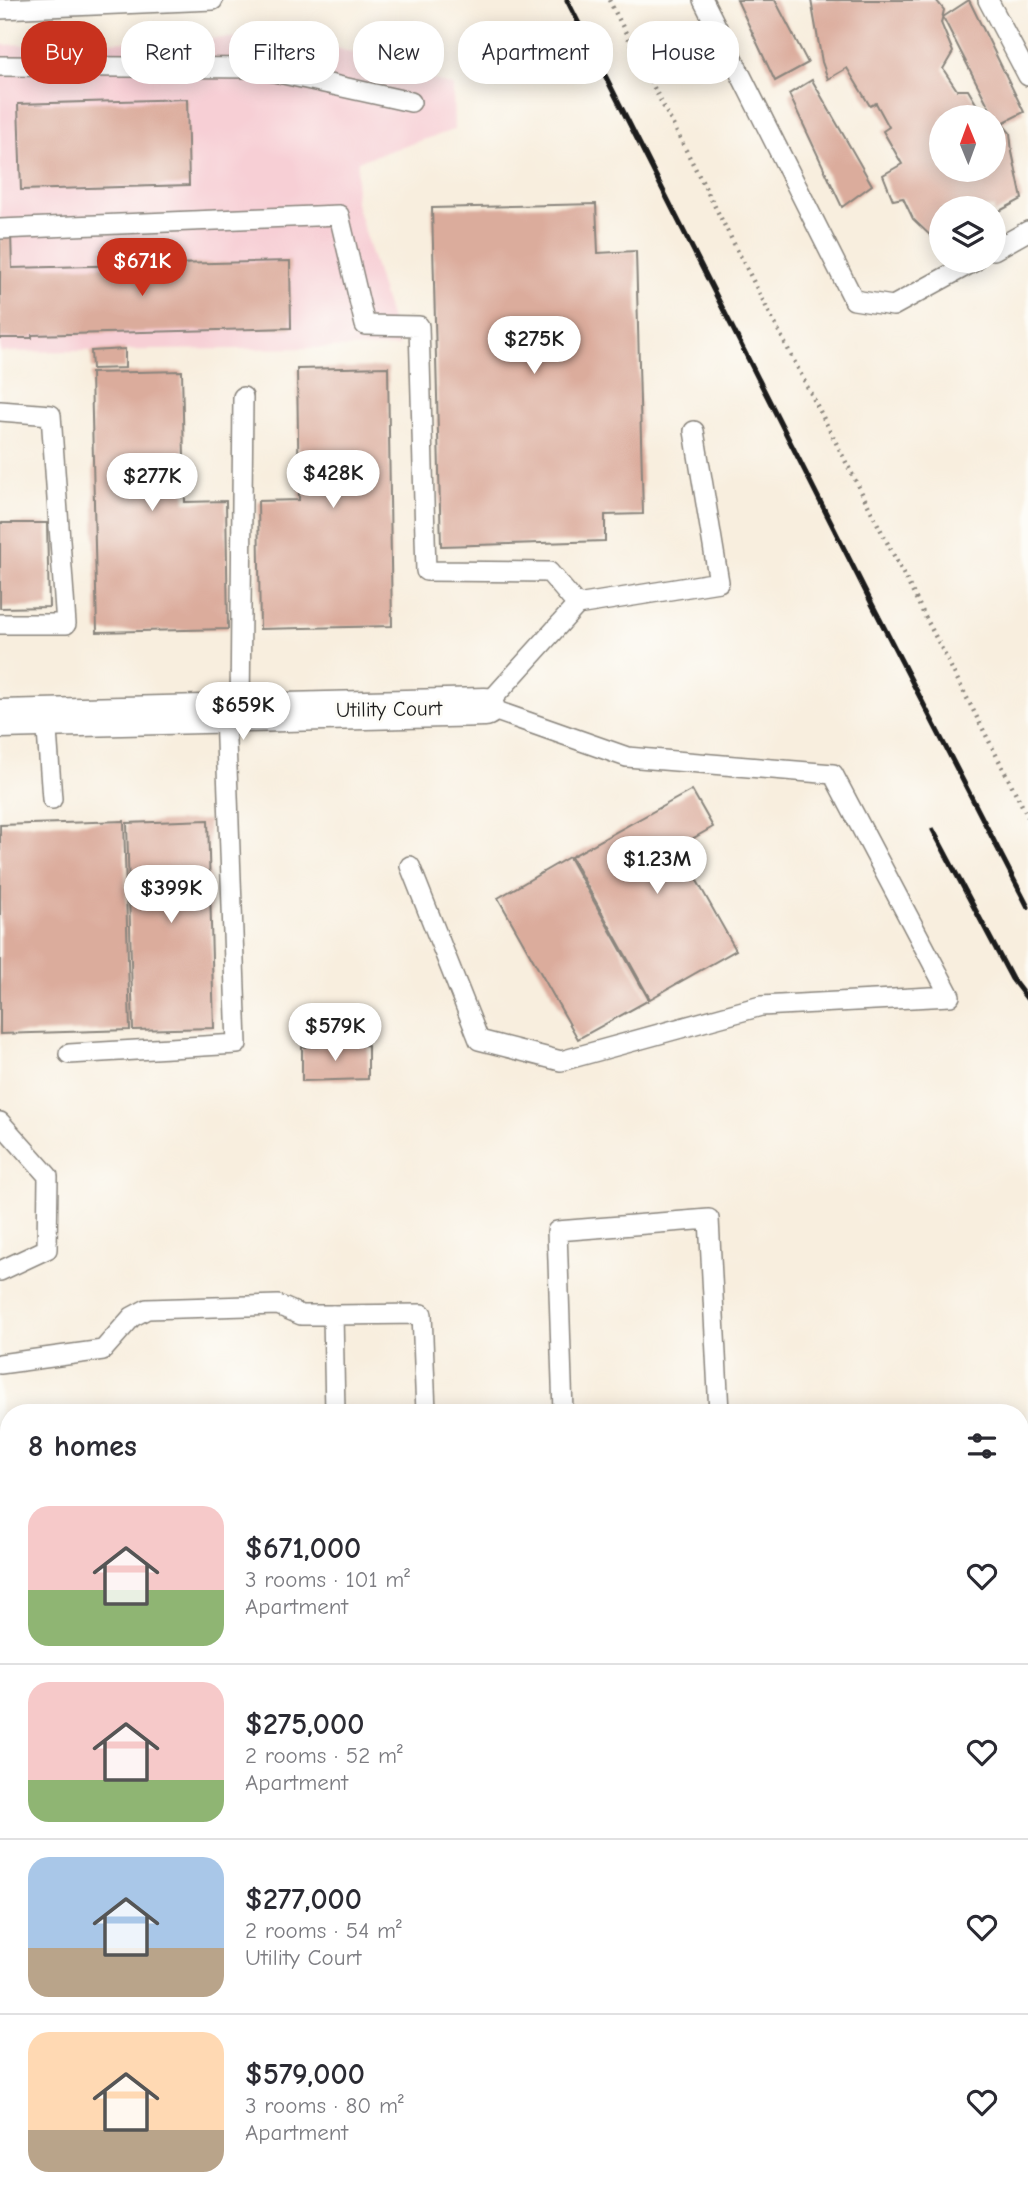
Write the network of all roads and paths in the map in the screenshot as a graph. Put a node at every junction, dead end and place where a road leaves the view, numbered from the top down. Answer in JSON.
{"nodes":[{"id":1,"x":213,"y":0,"type":"edge"},
{"id":2,"x":609,"y":0,"type":"edge"},
{"id":3,"x":703,"y":0,"type":"edge"},
{"id":4,"x":988,"y":0,"type":"edge"},
{"id":5,"x":57,"y":3,"type":"edge"},
{"id":6,"x":0,"y":9,"type":"edge"},
{"id":7,"x":0,"y":66,"type":"edge"},
{"id":8,"x":1028,"y":76,"type":"edge"},
{"id":9,"x":411,"y":102,"type":"dead end"},
{"id":10,"x":0,"y":229,"type":"edge"},
{"id":11,"x":1028,"y":232,"type":"edge"},
{"id":12,"x":1006,"y":244,"type":"edge"},
{"id":13,"x":953,"y":273,"type":"edge"},
{"id":14,"x":243,"y":397,"type":"dead end"},
{"id":15,"x":0,"y":411,"type":"edge"},
{"id":16,"x":694,"y":431,"type":"dead end"},
{"id":17,"x":577,"y":605,"type":"junction"},
{"id":18,"x":0,"y":624,"type":"edge"},
{"id":19,"x":485,"y":707,"type":"junction"},
{"id":20,"x":233,"y":713,"type":"junction"},
{"id":21,"x":46,"y":717,"type":"junction"},
{"id":22,"x":0,"y":719,"type":"edge"},
{"id":23,"x":52,"y":799,"type":"dead end"},
{"id":24,"x":1028,"y":817,"type":"edge"},
{"id":25,"x":410,"y":866,"type":"dead end"},
{"id":26,"x":69,"y":1054,"type":"dead end"},
{"id":27,"x":0,"y":1122,"type":"edge"},
{"id":28,"x":0,"y":1271,"type":"edge"},
{"id":29,"x":333,"y":1315,"type":"junction"},
{"id":30,"x":0,"y":1364,"type":"edge"},
{"id":31,"x":335,"y":1404,"type":"edge"},
{"id":32,"x":426,"y":1404,"type":"edge"},
{"id":33,"x":563,"y":1404,"type":"edge"},
{"id":34,"x":719,"y":1404,"type":"edge"}],
"edges":[{"from":1,"to":5,"type":"lane"},
{"from":2,"to":24,"type":"path"},
{"from":3,"to":13,"type":"lane"},
{"from":4,"to":8,"type":"lane"},
{"from":5,"to":6,"type":"lane"},
{"from":7,"to":9,"type":"lane"},
{"from":10,"to":17,"type":"lane"},
{"from":11,"to":12,"type":"lane"},
{"from":14,"to":20,"type":"lane"},
{"from":15,"to":18,"type":"lane"},
{"from":16,"to":17,"type":"lane"},
{"from":17,"to":19,"type":"lane"},
{"from":19,"to":20,"type":"street","name":"Utility Court"},
{"from":19,"to":25,"type":"lane"},
{"from":20,"to":21,"type":"street","name":"Utility Court"},
{"from":20,"to":26,"type":"lane"},
{"from":21,"to":22,"type":"street","name":"Utility Court"},
{"from":21,"to":23,"type":"lane"},
{"from":27,"to":28,"type":"lane"},
{"from":29,"to":30,"type":"lane"},
{"from":29,"to":31,"type":"lane"},
{"from":29,"to":32,"type":"lane"},
{"from":33,"to":34,"type":"lane"}]}
